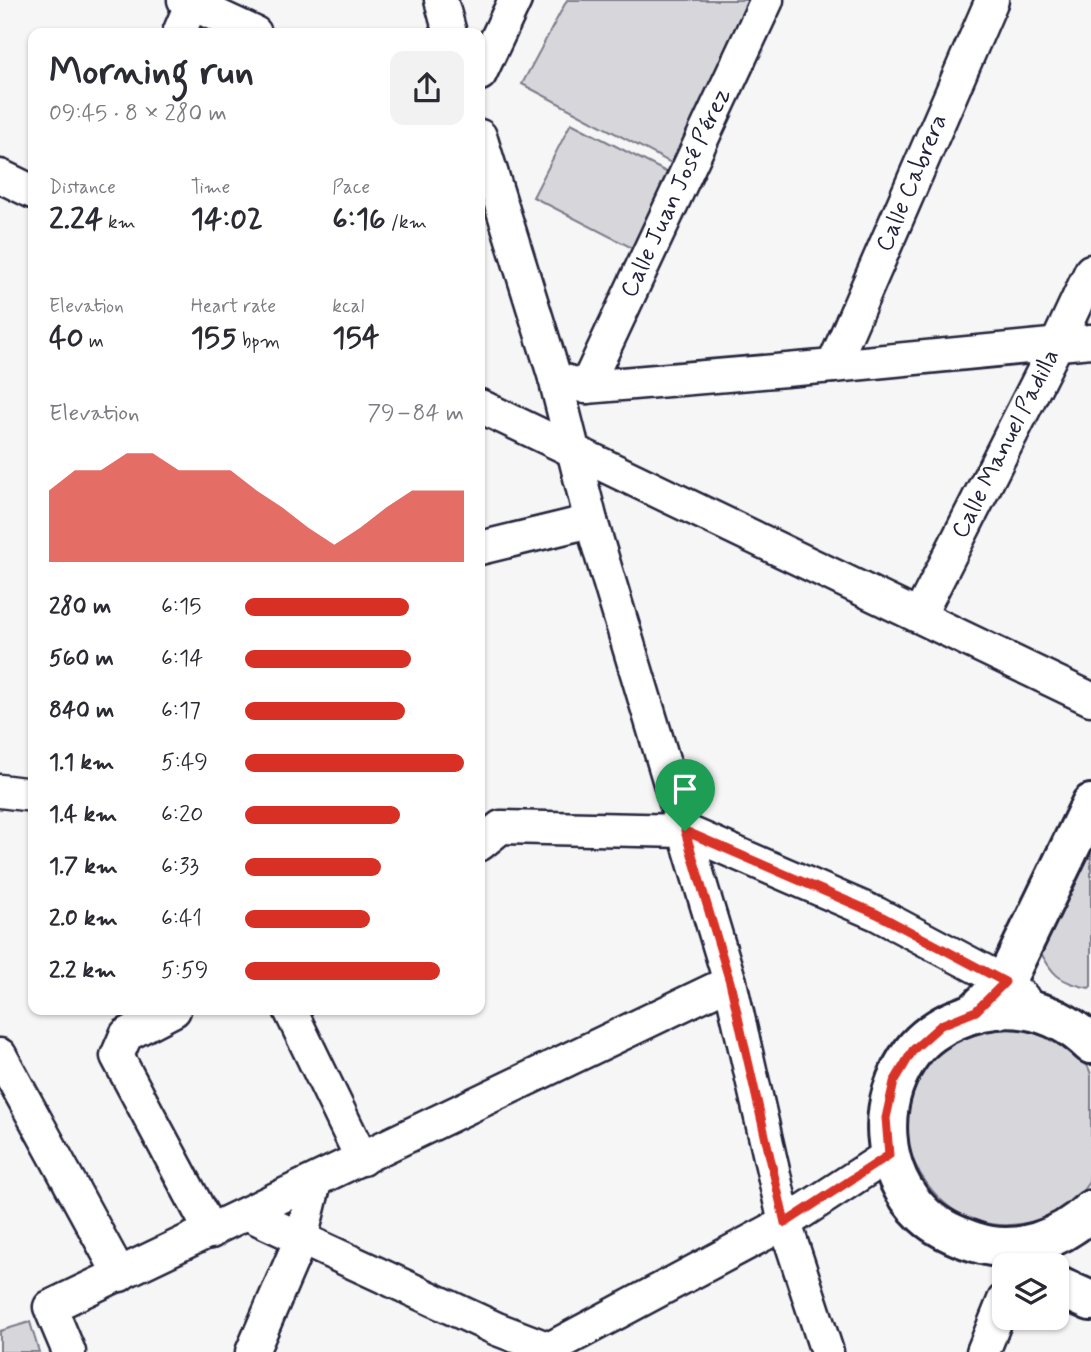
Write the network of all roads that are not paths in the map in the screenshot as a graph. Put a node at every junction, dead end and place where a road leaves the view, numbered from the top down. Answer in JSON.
{"nodes":[{"id":1,"x":441,"y":0,"type":"edge"},
{"id":2,"x":515,"y":0,"type":"edge"},
{"id":3,"x":767,"y":0,"type":"edge"},
{"id":4,"x":992,"y":0,"type":"edge"},
{"id":5,"x":190,"y":1,"type":"edge"},
{"id":6,"x":181,"y":28,"type":"edge"},
{"id":7,"x":245,"y":28,"type":"edge"},
{"id":8,"x":449,"y":28,"type":"edge"},
{"id":9,"x":485,"y":63,"type":"edge"},
{"id":10,"x":485,"y":153,"type":"edge"},
{"id":11,"x":0,"y":176,"type":"edge"},
{"id":12,"x":28,"y":189,"type":"edge"},
{"id":13,"x":1091,"y":271,"type":"edge"},
{"id":14,"x":1091,"y":341,"type":"edge"},
{"id":15,"x":1057,"y":344,"type":"junction"},
{"id":16,"x":833,"y":366,"type":"junction"},
{"id":17,"x":555,"y":378,"type":"junction"},
{"id":18,"x":586,"y":387,"type":"junction"},
{"id":19,"x":485,"y":408,"type":"edge"},
{"id":20,"x":571,"y":450,"type":"junction"},
{"id":21,"x":591,"y":521,"type":"junction"},
{"id":22,"x":485,"y":547,"type":"edge"},
{"id":23,"x":919,"y":617,"type":"junction"},
{"id":24,"x":1091,"y":699,"type":"edge"},
{"id":25,"x":0,"y":791,"type":"edge"},
{"id":26,"x":28,"y":794,"type":"edge"},
{"id":27,"x":1091,"y":804,"type":"edge"},
{"id":28,"x":685,"y":831,"type":"junction"},
{"id":29,"x":487,"y":832,"type":"edge"},
{"id":30,"x":730,"y":982,"type":"junction"},
{"id":31,"x":1005,"y":982,"type":"junction"},
{"id":32,"x":976,"y":1011,"type":"junction"},
{"id":33,"x":292,"y":1015,"type":"edge"},
{"id":34,"x":137,"y":1018,"type":"edge"},
{"id":35,"x":1064,"y":1018,"type":"edge"},
{"id":36,"x":1091,"y":1045,"type":"edge"},
{"id":37,"x":0,"y":1055,"type":"edge"},
{"id":38,"x":889,"y":1155,"type":"junction"},
{"id":39,"x":362,"y":1159,"type":"junction"},
{"id":40,"x":315,"y":1182,"type":"junction"},
{"id":41,"x":1091,"y":1210,"type":"edge"},
{"id":42,"x":248,"y":1214,"type":"junction"},
{"id":43,"x":785,"y":1223,"type":"junction"},
{"id":44,"x":211,"y":1232,"type":"junction"},
{"id":45,"x":301,"y":1239,"type":"junction"},
{"id":46,"x":1008,"y":1253,"type":"edge"},
{"id":47,"x":1023,"y":1253,"type":"edge"},
{"id":48,"x":120,"y":1275,"type":"junction"},
{"id":49,"x":1069,"y":1291,"type":"edge"},
{"id":50,"x":1091,"y":1301,"type":"edge"},
{"id":51,"x":992,"y":1330,"type":"edge"},
{"id":52,"x":491,"y":1341,"type":"edge"},
{"id":53,"x":553,"y":1350,"type":"edge"},
{"id":54,"x":69,"y":1352,"type":"edge"},
{"id":55,"x":252,"y":1352,"type":"edge"},
{"id":56,"x":827,"y":1352,"type":"edge"},
{"id":57,"x":983,"y":1352,"type":"edge"}],
"edges":[{"from":1,"to":8,"type":"street"},
{"from":2,"to":9,"type":"street"},
{"from":3,"to":18,"type":"street","name":"Calle Juan José Pérez"},
{"from":4,"to":16,"type":"street","name":"Calle Cabrera"},
{"from":5,"to":6,"type":"street"},
{"from":5,"to":7,"type":"street"},
{"from":10,"to":17,"type":"street"},
{"from":11,"to":12,"type":"street"},
{"from":13,"to":15,"type":"street","name":"Calle Manuel Padilla"},
{"from":14,"to":15,"type":"street"},
{"from":15,"to":16,"type":"street"},
{"from":15,"to":23,"type":"street","name":"Calle Manuel Padilla"},
{"from":16,"to":18,"type":"street"},
{"from":17,"to":18,"type":"street"},
{"from":17,"to":20,"type":"street"},
{"from":19,"to":20,"type":"street"},
{"from":20,"to":21,"type":"street"},
{"from":20,"to":23,"type":"street"},
{"from":21,"to":22,"type":"street"},
{"from":21,"to":28,"type":"street"},
{"from":23,"to":24,"type":"street"},
{"from":25,"to":26,"type":"street"},
{"from":27,"to":31,"type":"street"},
{"from":28,"to":29,"type":"street"},
{"from":28,"to":30,"type":"street"},
{"from":28,"to":31,"type":"street"},
{"from":30,"to":39,"type":"street"},
{"from":30,"to":43,"type":"street"},
{"from":31,"to":32,"type":"street"},
{"from":31,"to":35,"type":"street"},
{"from":32,"to":35,"type":"street"},
{"from":32,"to":38,"type":"street"},
{"from":33,"to":39,"type":"street"},
{"from":34,"to":44,"type":"street"},
{"from":35,"to":36,"type":"street"},
{"from":37,"to":48,"type":"street"},
{"from":38,"to":43,"type":"street"},
{"from":38,"to":46,"type":"street"},
{"from":39,"to":40,"type":"street"},
{"from":40,"to":42,"type":"street"},
{"from":40,"to":45,"type":"street"},
{"from":41,"to":47,"type":"street"},
{"from":42,"to":44,"type":"street"},
{"from":42,"to":45,"type":"street"},
{"from":43,"to":53,"type":"street"},
{"from":43,"to":56,"type":"street"},
{"from":44,"to":48,"type":"street"},
{"from":45,"to":52,"type":"street"},
{"from":45,"to":55,"type":"street"},
{"from":48,"to":54,"type":"street"},
{"from":49,"to":50,"type":"street"},
{"from":51,"to":57,"type":"street"},
{"from":52,"to":53,"type":"street"}]}
